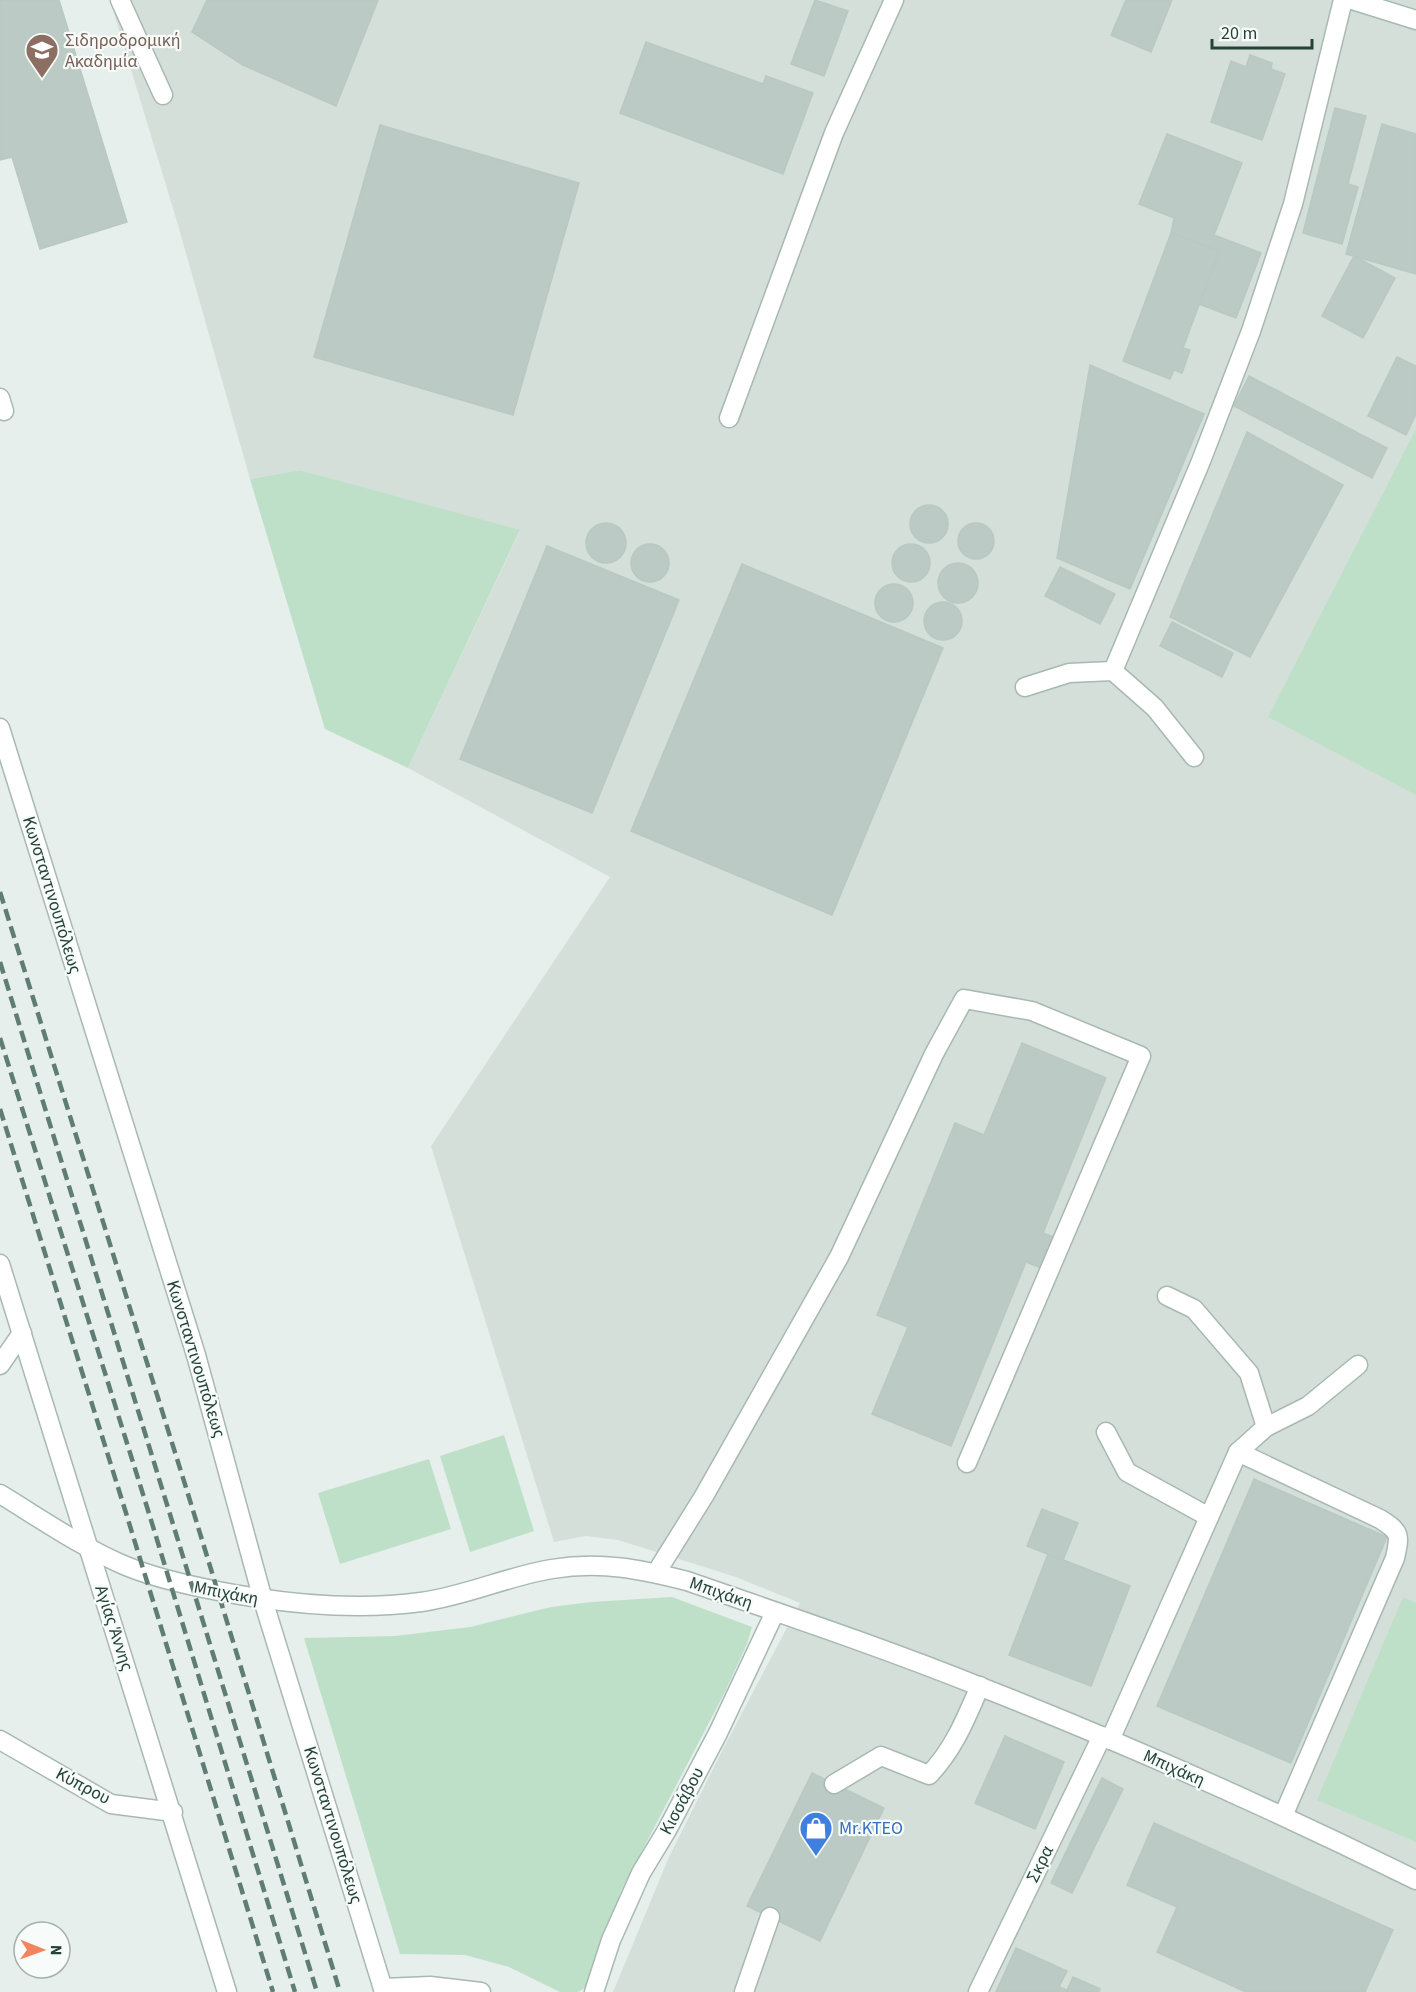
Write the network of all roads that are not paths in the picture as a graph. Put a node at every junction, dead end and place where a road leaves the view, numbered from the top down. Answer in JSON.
{"nodes":[{"id":1,"x":120,"y":0,"type":"edge"},
{"id":2,"x":894,"y":0,"type":"edge"},
{"id":3,"x":1343,"y":0,"type":"edge"},
{"id":4,"x":1352,"y":0,"type":"edge"},
{"id":5,"x":1416,"y":20,"type":"edge"},
{"id":6,"x":163,"y":94,"type":"dead end"},
{"id":7,"x":729,"y":418,"type":"dead end"},
{"id":8,"x":1113,"y":671,"type":"junction"},
{"id":9,"x":1024,"y":687,"type":"dead end"},
{"id":10,"x":0,"y":728,"type":"edge"},
{"id":11,"x":1194,"y":757,"type":"dead end"},
{"id":12,"x":0,"y":1264,"type":"edge"},
{"id":13,"x":1167,"y":1296,"type":"dead end"},
{"id":14,"x":22,"y":1333,"type":"junction"},
{"id":15,"x":2,"y":1357,"type":"edge"},
{"id":16,"x":1358,"y":1365,"type":"dead end"},
{"id":17,"x":1266,"y":1427,"type":"junction"},
{"id":18,"x":1106,"y":1432,"type":"dead end"},
{"id":19,"x":1238,"y":1452,"type":"junction"},
{"id":20,"x":967,"y":1463,"type":"dead end"},
{"id":21,"x":0,"y":1494,"type":"edge"},
{"id":22,"x":1209,"y":1517,"type":"junction"},
{"id":23,"x":89,"y":1549,"type":"junction"},
{"id":24,"x":656,"y":1573,"type":"junction"},
{"id":25,"x":263,"y":1600,"type":"junction"},
{"id":26,"x":775,"y":1612,"type":"junction"},
{"id":27,"x":980,"y":1686,"type":"junction"},
{"id":28,"x":1106,"y":1738,"type":"junction"},
{"id":29,"x":0,"y":1740,"type":"edge"},
{"id":30,"x":834,"y":1784,"type":"dead end"},
{"id":31,"x":173,"y":1812,"type":"junction"},
{"id":32,"x":1283,"y":1816,"type":"junction"},
{"id":33,"x":1416,"y":1880,"type":"edge"},
{"id":34,"x":770,"y":1917,"type":"dead end"},
{"id":35,"x":383,"y":1990,"type":"edge"},
{"id":36,"x":227,"y":1992,"type":"edge"},
{"id":37,"x":480,"y":1992,"type":"edge"},
{"id":38,"x":594,"y":1992,"type":"edge"},
{"id":39,"x":744,"y":1992,"type":"edge"},
{"id":40,"x":978,"y":1992,"type":"edge"}],
"edges":[{"from":1,"to":6,"type":"street"},
{"from":2,"to":7,"type":"street"},
{"from":3,"to":8,"type":"street"},
{"from":4,"to":5,"type":"street"},
{"from":8,"to":9,"type":"street"},
{"from":8,"to":11,"type":"street"},
{"from":10,"to":25,"type":"street","name":"Κωνσταντινουπόλεως"},
{"from":12,"to":14,"type":"street","name":"Αγίας Άννης"},
{"from":13,"to":17,"type":"street"},
{"from":14,"to":15,"type":"street"},
{"from":14,"to":23,"type":"street","name":"Αγίας Άννης"},
{"from":16,"to":17,"type":"street"},
{"from":17,"to":19,"type":"street"},
{"from":18,"to":22,"type":"street"},
{"from":19,"to":22,"type":"street","name":"Σκρα"},
{"from":19,"to":32,"type":"street"},
{"from":20,"to":24,"type":"street"},
{"from":21,"to":23,"type":"street","name":"Μπιχάκη"},
{"from":22,"to":28,"type":"street","name":"Σκρα"},
{"from":23,"to":25,"type":"street","name":"Μπιχάκη"},
{"from":23,"to":31,"type":"street","name":"Αγίας Άννης"},
{"from":24,"to":25,"type":"street","name":"Μπιχάκη"},
{"from":24,"to":26,"type":"street","name":"Μπιχάκη"},
{"from":25,"to":35,"type":"street","name":"Κωνσταντινουπόλεως"},
{"from":26,"to":27,"type":"street","name":"Μπιχάκη"},
{"from":26,"to":38,"type":"street","name":"Κισσάβου"},
{"from":27,"to":28,"type":"street","name":"Μπιχάκη"},
{"from":27,"to":30,"type":"street"},
{"from":28,"to":32,"type":"street","name":"Μπιχάκη"},
{"from":28,"to":40,"type":"street","name":"Σκρα"},
{"from":29,"to":31,"type":"street","name":"Κύπρου"},
{"from":31,"to":36,"type":"street","name":"Αγίας Άννης"},
{"from":32,"to":33,"type":"street","name":"Μπιχάκη"},
{"from":34,"to":39,"type":"street"},
{"from":35,"to":37,"type":"street"}]}
